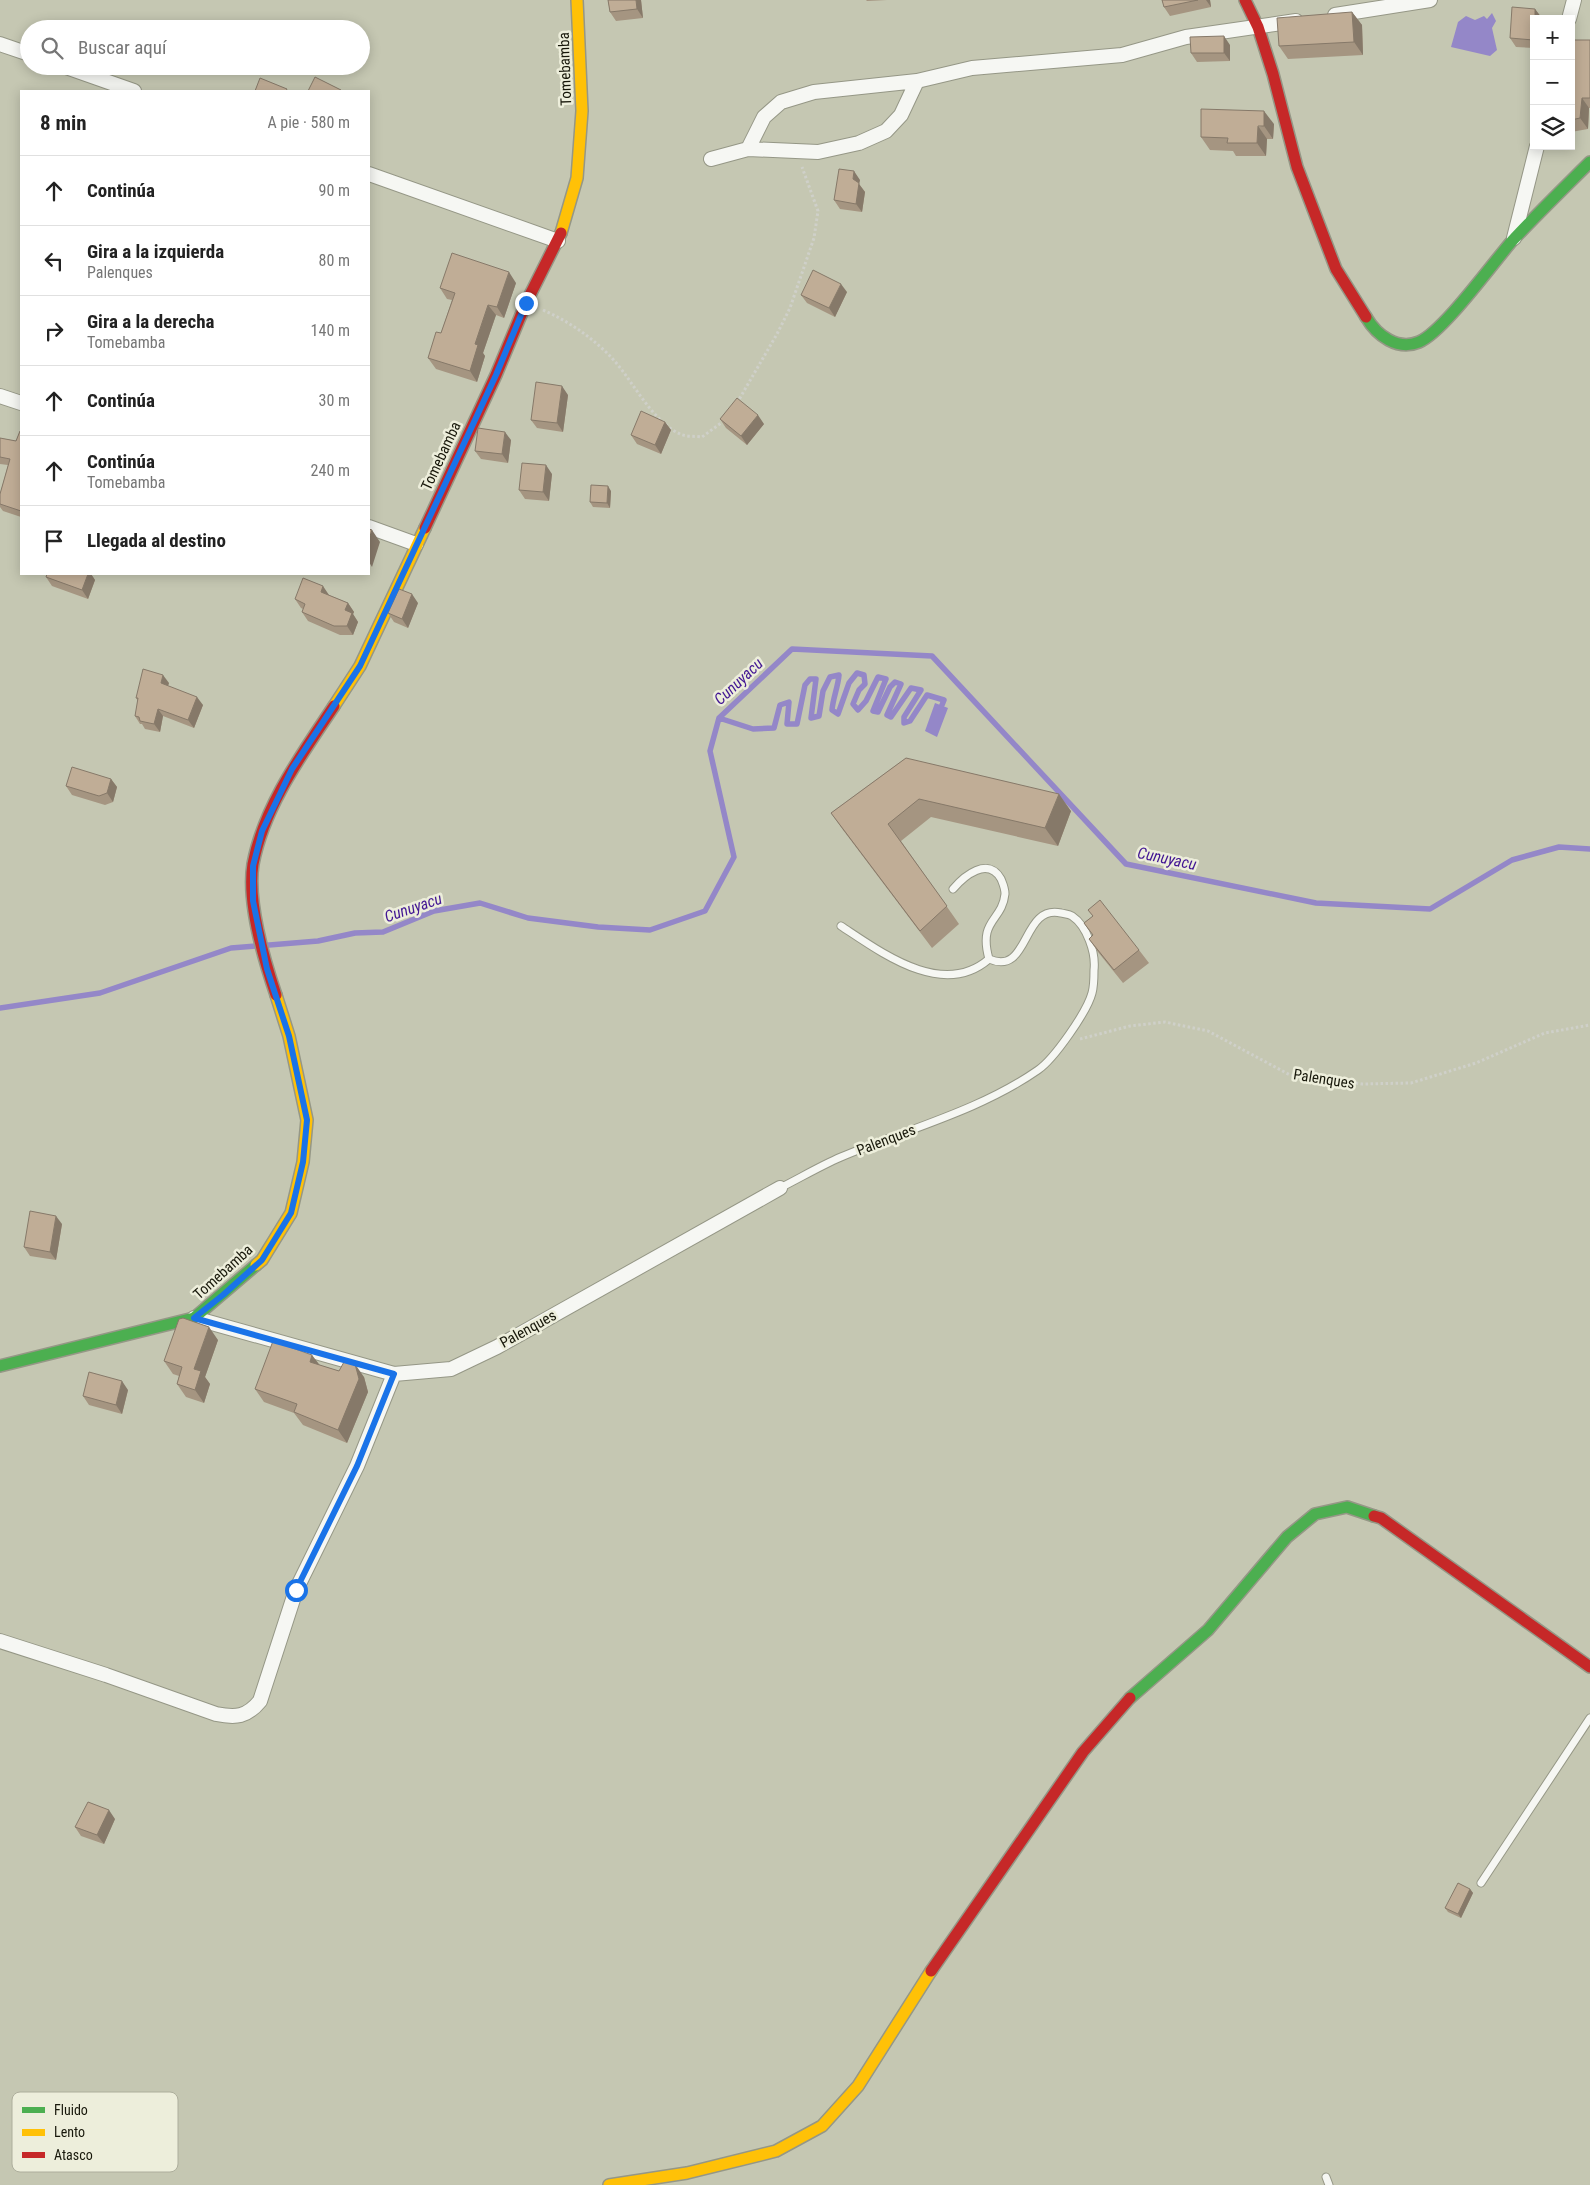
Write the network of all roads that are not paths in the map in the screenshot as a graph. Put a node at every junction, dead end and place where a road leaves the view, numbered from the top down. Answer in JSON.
{"nodes":[{"id":1,"x":577,"y":0,"type":"edge"},
{"id":2,"x":1245,"y":0,"type":"edge"},
{"id":3,"x":1430,"y":0,"type":"edge"},
{"id":4,"x":1574,"y":0,"type":"edge"},
{"id":5,"x":1570,"y":15,"type":"edge"},
{"id":6,"x":1324,"y":17,"type":"edge"},
{"id":7,"x":1306,"y":20,"type":"edge"},
{"id":8,"x":1258,"y":27,"type":"junction"},
{"id":9,"x":0,"y":44,"type":"edge"},
{"id":10,"x":20,"y":51,"type":"edge"},
{"id":11,"x":89,"y":75,"type":"edge"},
{"id":12,"x":917,"y":81,"type":"junction"},
{"id":13,"x":131,"y":90,"type":"edge"},
{"id":14,"x":748,"y":149,"type":"junction"},
{"id":15,"x":1536,"y":150,"type":"edge"},
{"id":16,"x":712,"y":160,"type":"dead end"},
{"id":17,"x":1590,"y":162,"type":"edge"},
{"id":18,"x":370,"y":174,"type":"edge"},
{"id":19,"x":1513,"y":240,"type":"junction"},
{"id":20,"x":558,"y":241,"type":"junction"},
{"id":21,"x":0,"y":396,"type":"edge"},
{"id":22,"x":20,"y":403,"type":"edge"},
{"id":23,"x":370,"y":527,"type":"edge"},
{"id":24,"x":416,"y":544,"type":"junction"},
{"id":25,"x":953,"y":888,"type":"dead end"},
{"id":26,"x":841,"y":926,"type":"dead end"},
{"id":27,"x":988,"y":959,"type":"junction"},
{"id":28,"x":780,"y":1188,"type":"joint"},
{"id":29,"x":194,"y":1318,"type":"junction"},
{"id":30,"x":0,"y":1366,"type":"edge"},
{"id":31,"x":394,"y":1374,"type":"junction"},
{"id":32,"x":0,"y":1641,"type":"edge"},
{"id":33,"x":1590,"y":1667,"type":"edge"},
{"id":34,"x":1590,"y":1718,"type":"edge"},
{"id":35,"x":1481,"y":1883,"type":"dead end"},
{"id":36,"x":1326,"y":2177,"type":"dead end"},
{"id":37,"x":609,"y":2185,"type":"edge"},
{"id":38,"x":1329,"y":2185,"type":"edge"}],
"edges":[{"from":1,"to":20,"type":"street","name":"Tomebamba"},
{"from":2,"to":8,"type":"street"},
{"from":3,"to":6,"type":"street"},
{"from":4,"to":5,"type":"street"},
{"from":7,"to":8,"type":"street"},
{"from":8,"to":12,"type":"street"},
{"from":8,"to":19,"type":"street"},
{"from":9,"to":10,"type":"street"},
{"from":11,"to":13,"type":"street"},
{"from":12,"to":14,"type":"street"},
{"from":12,"to":14,"type":"street"},
{"from":14,"to":16,"type":"street"},
{"from":15,"to":19,"type":"street"},
{"from":17,"to":19,"type":"street"},
{"from":18,"to":20,"type":"street"},
{"from":20,"to":24,"type":"street","name":"Tomebamba"},
{"from":21,"to":22,"type":"street"},
{"from":23,"to":24,"type":"street"},
{"from":24,"to":29,"type":"street","name":"Tomebamba"},
{"from":25,"to":27,"type":"lane"},
{"from":26,"to":27,"type":"lane"},
{"from":27,"to":28,"type":"lane","name":"Palenques"},
{"from":28,"to":31,"type":"street","name":"Palenques"},
{"from":29,"to":30,"type":"street","name":"Tomebamba"},
{"from":29,"to":31,"type":"street","name":"Palenques"},
{"from":31,"to":32,"type":"street"},
{"from":33,"to":37,"type":"street"},
{"from":34,"to":35,"type":"lane"},
{"from":36,"to":38,"type":"lane"}]}
